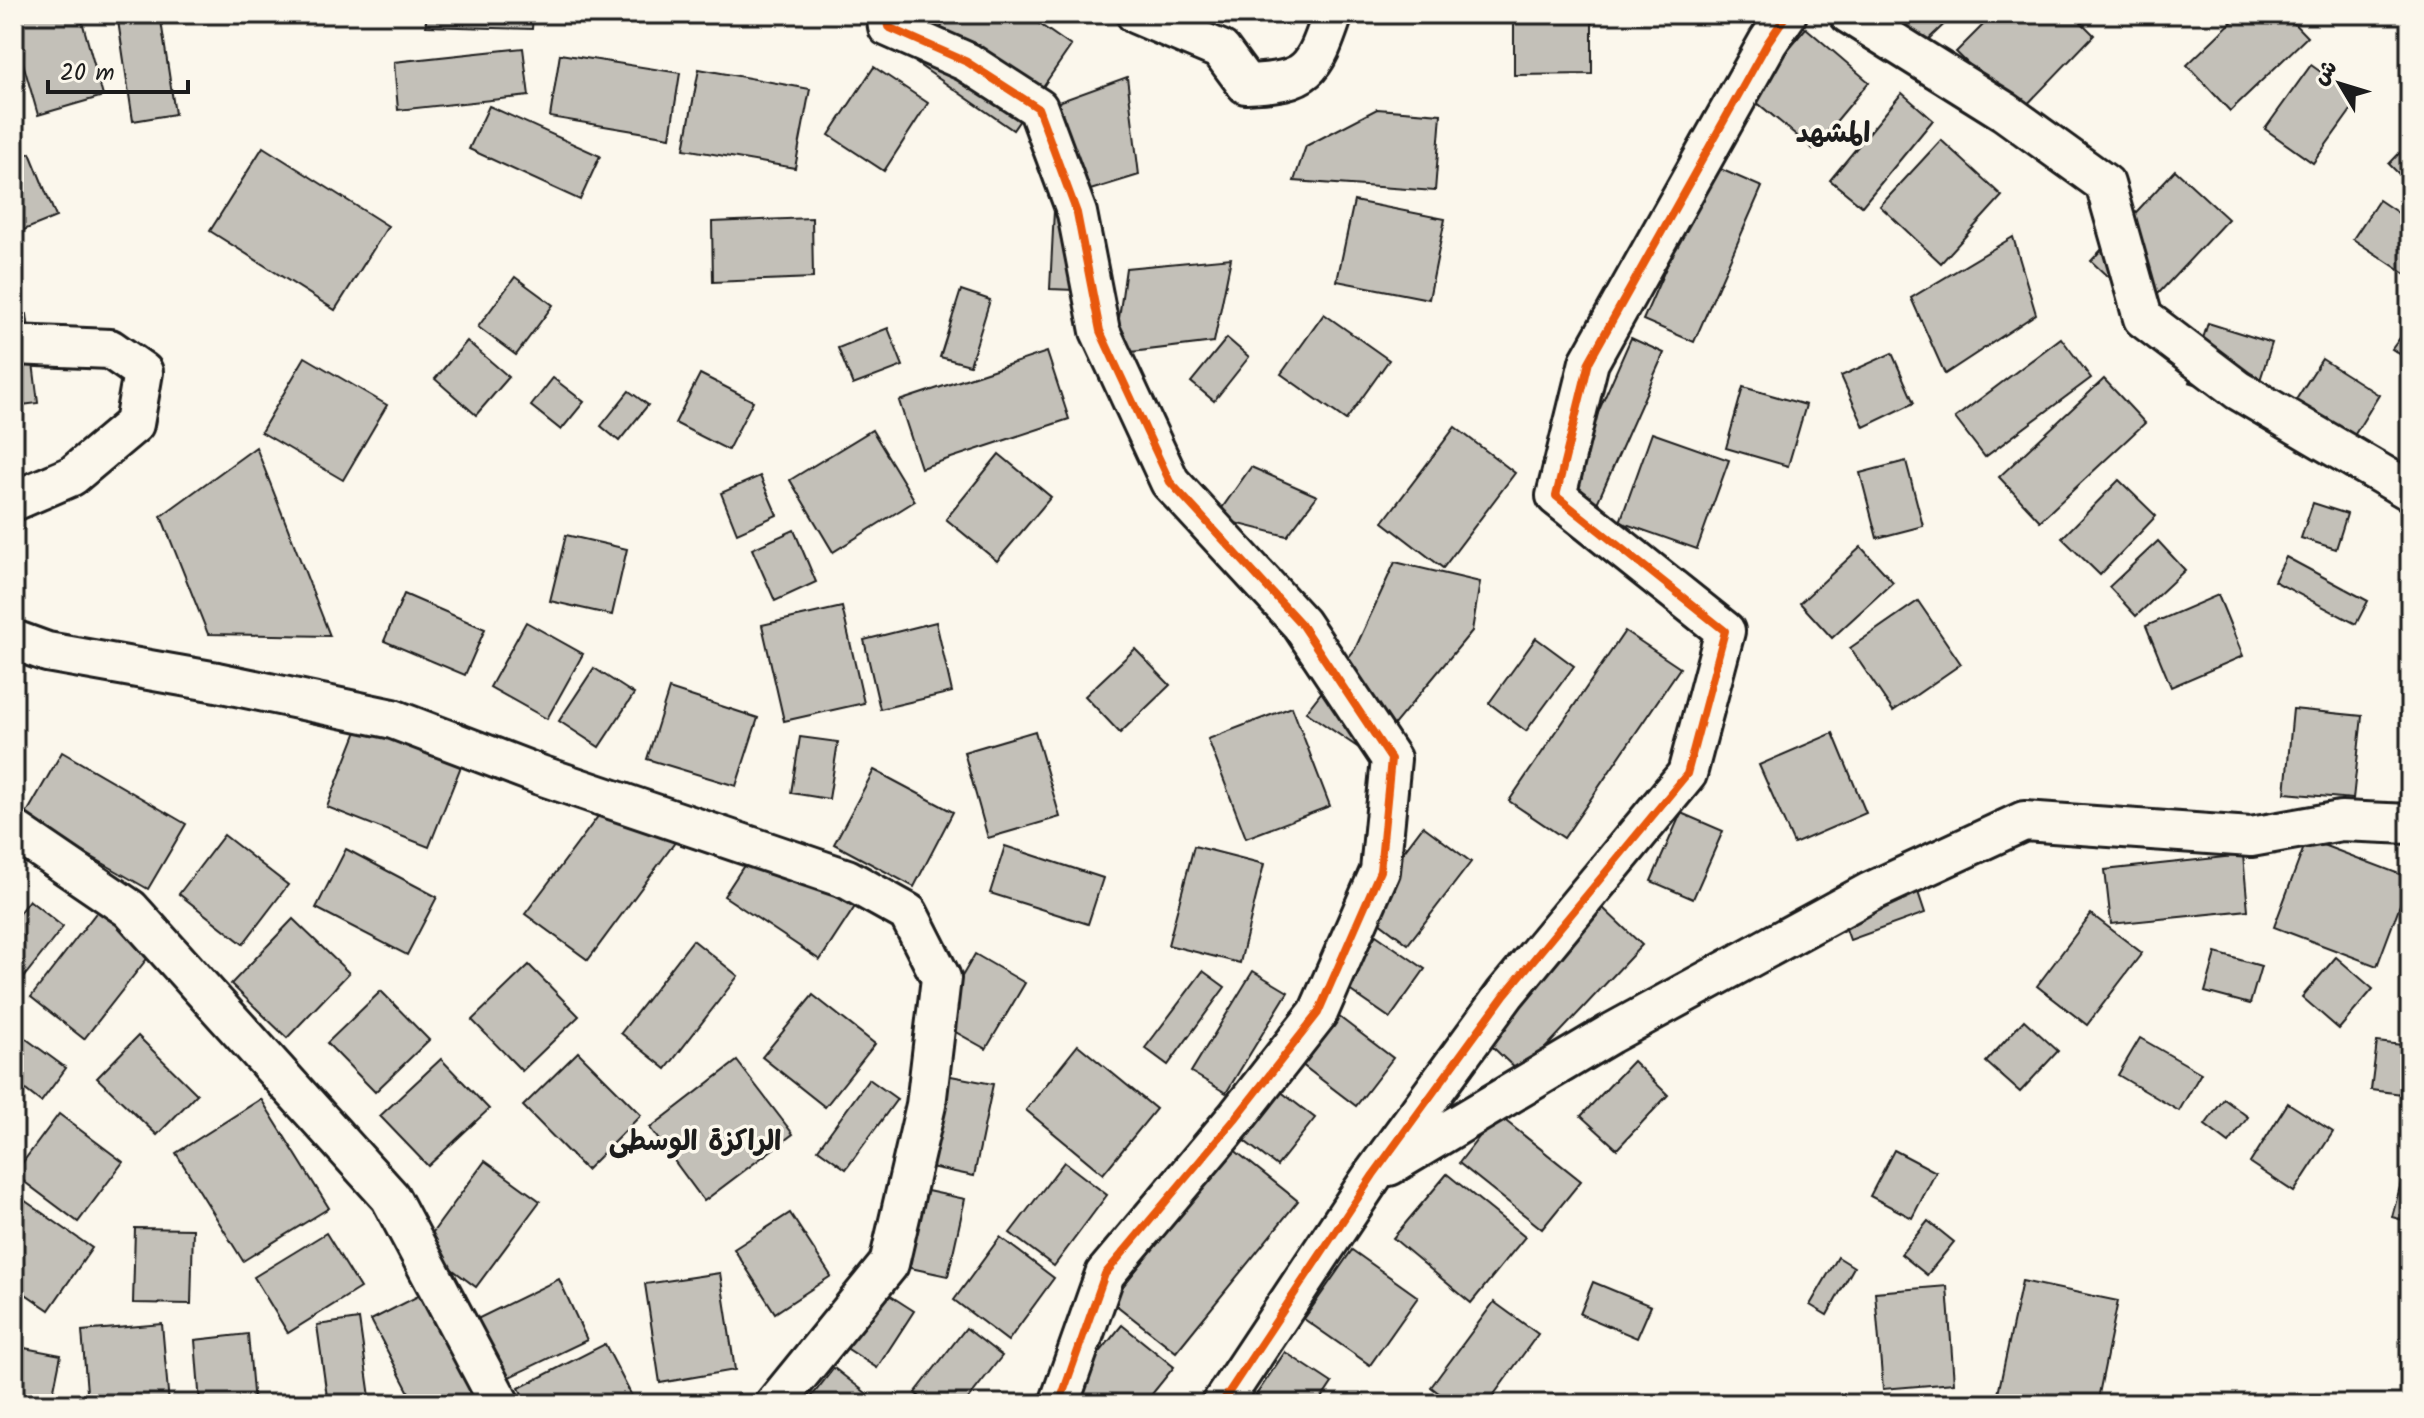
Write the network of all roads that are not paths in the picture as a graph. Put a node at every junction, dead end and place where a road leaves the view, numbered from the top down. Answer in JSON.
{"nodes":[{"id":1,"x":886,"y":14,"type":"edge"},
{"id":2,"x":1136,"y":14,"type":"edge"},
{"id":3,"x":1333,"y":14,"type":"edge"},
{"id":4,"x":1787,"y":14,"type":"edge"},
{"id":5,"x":1849,"y":14,"type":"edge"},
{"id":6,"x":14,"y":345,"type":"edge"},
{"id":7,"x":2410,"y":491,"type":"edge"},
{"id":8,"x":14,"y":501,"type":"edge"},
{"id":9,"x":14,"y":640,"type":"edge"},
{"id":10,"x":2410,"y":824,"type":"edge"},
{"id":11,"x":14,"y":830,"type":"edge"},
{"id":12,"x":1373,"y":1175,"type":"junction"},
{"id":13,"x":500,"y":1404,"type":"edge"},
{"id":14,"x":775,"y":1404,"type":"edge"},
{"id":15,"x":1059,"y":1404,"type":"edge"},
{"id":16,"x":1221,"y":1404,"type":"edge"}],
"edges":[{"from":1,"to":15,"type":"street"},
{"from":2,"to":3,"type":"street"},
{"from":4,"to":12,"type":"street"},
{"from":5,"to":7,"type":"street"},
{"from":6,"to":8,"type":"street"},
{"from":9,"to":14,"type":"street"},
{"from":10,"to":12,"type":"street"},
{"from":11,"to":13,"type":"street"},
{"from":12,"to":16,"type":"street"}]}
